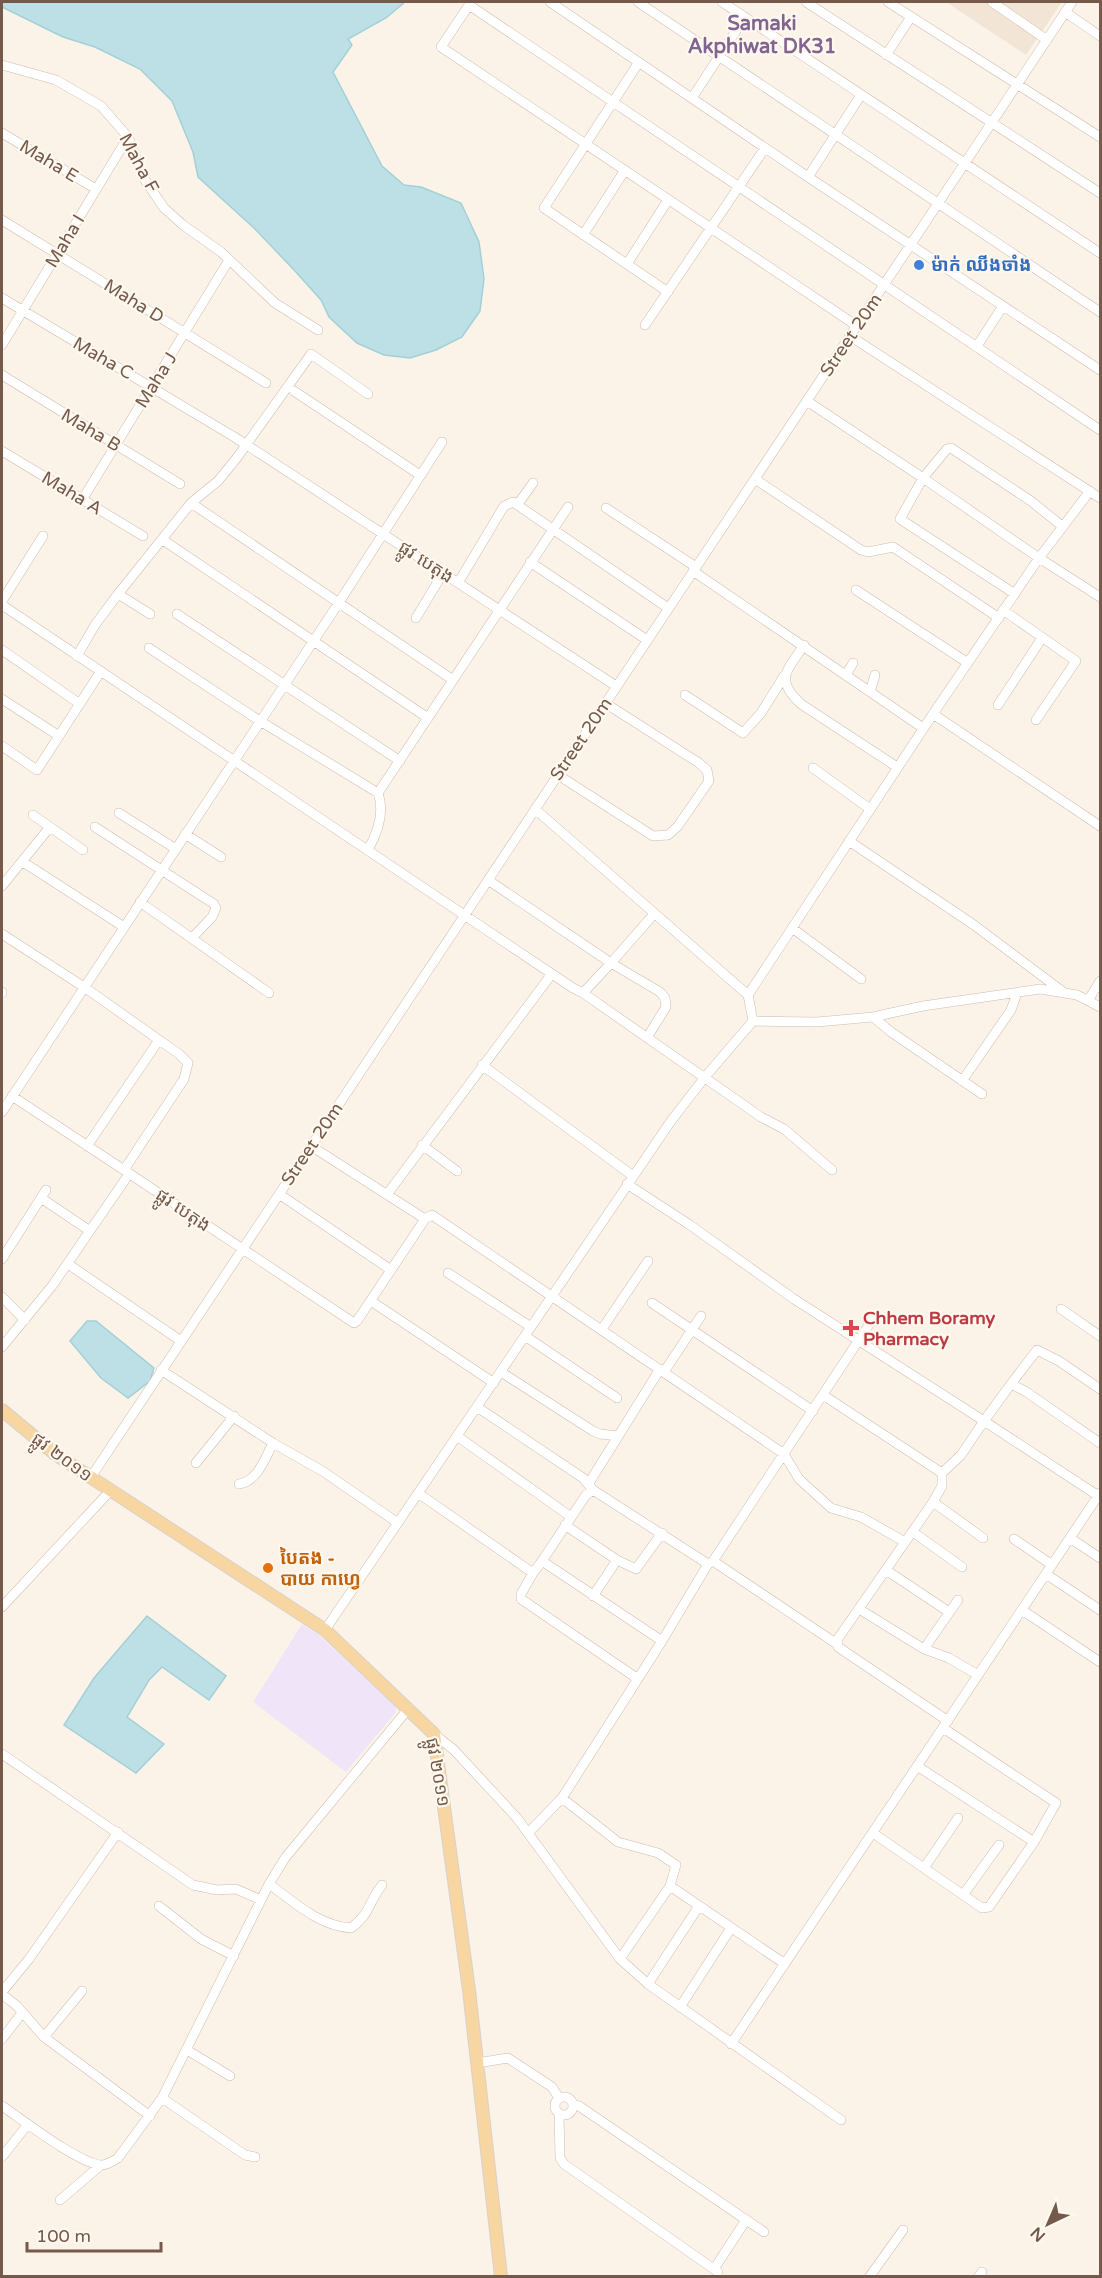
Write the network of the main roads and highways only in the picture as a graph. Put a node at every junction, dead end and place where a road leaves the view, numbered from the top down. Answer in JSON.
{"nodes":[{"id":1,"x":2,"y":1410,"type":"edge"},
{"id":2,"x":501,"y":2277,"type":"edge"}],
"edges":[{"from":1,"to":2,"type":"main road","name":"ផ្លូវ ២០១១"}]}
